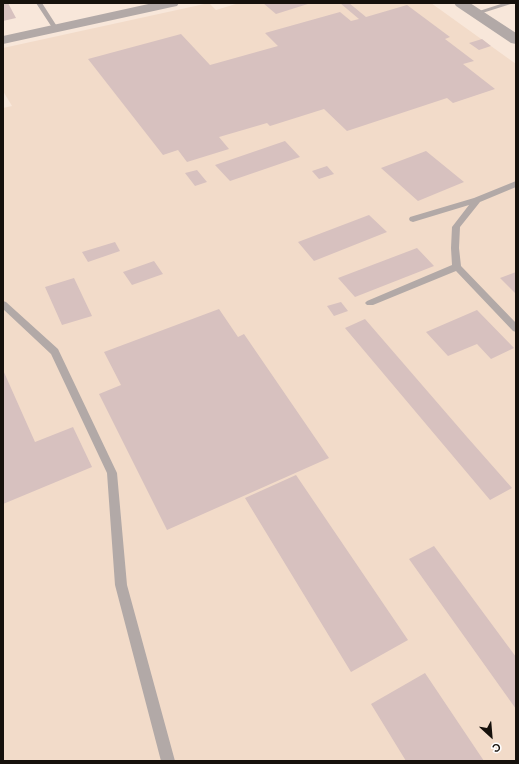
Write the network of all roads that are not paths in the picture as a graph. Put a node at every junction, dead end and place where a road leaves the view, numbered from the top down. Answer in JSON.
{"nodes":[{"id":1,"x":40,"y":3,"type":"edge"},
{"id":2,"x":172,"y":3,"type":"edge"},
{"id":3,"x":461,"y":3,"type":"edge"},
{"id":4,"x":511,"y":3,"type":"edge"},
{"id":5,"x":476,"y":13,"type":"junction"},
{"id":6,"x":55,"y":28,"type":"junction"},
{"id":7,"x":3,"y":40,"type":"edge"},
{"id":8,"x":516,"y":40,"type":"edge"},
{"id":9,"x":516,"y":184,"type":"edge"},
{"id":10,"x":477,"y":200,"type":"junction"},
{"id":11,"x":413,"y":219,"type":"dead end"},
{"id":12,"x":457,"y":266,"type":"junction"},
{"id":13,"x":370,"y":303,"type":"dead end"},
{"id":14,"x":3,"y":304,"type":"edge"},
{"id":15,"x":516,"y":329,"type":"edge"},
{"id":16,"x":168,"y":761,"type":"edge"}],
"edges":[{"from":1,"to":6,"type":"lane"},
{"from":2,"to":6,"type":"street"},
{"from":3,"to":5,"type":"street"},
{"from":4,"to":5,"type":"lane"},
{"from":5,"to":8,"type":"street"},
{"from":6,"to":7,"type":"street"},
{"from":9,"to":10,"type":"lane"},
{"from":10,"to":11,"type":"lane"},
{"from":10,"to":12,"type":"lane"},
{"from":12,"to":13,"type":"lane"},
{"from":12,"to":15,"type":"lane"},
{"from":14,"to":16,"type":"lane"}]}
